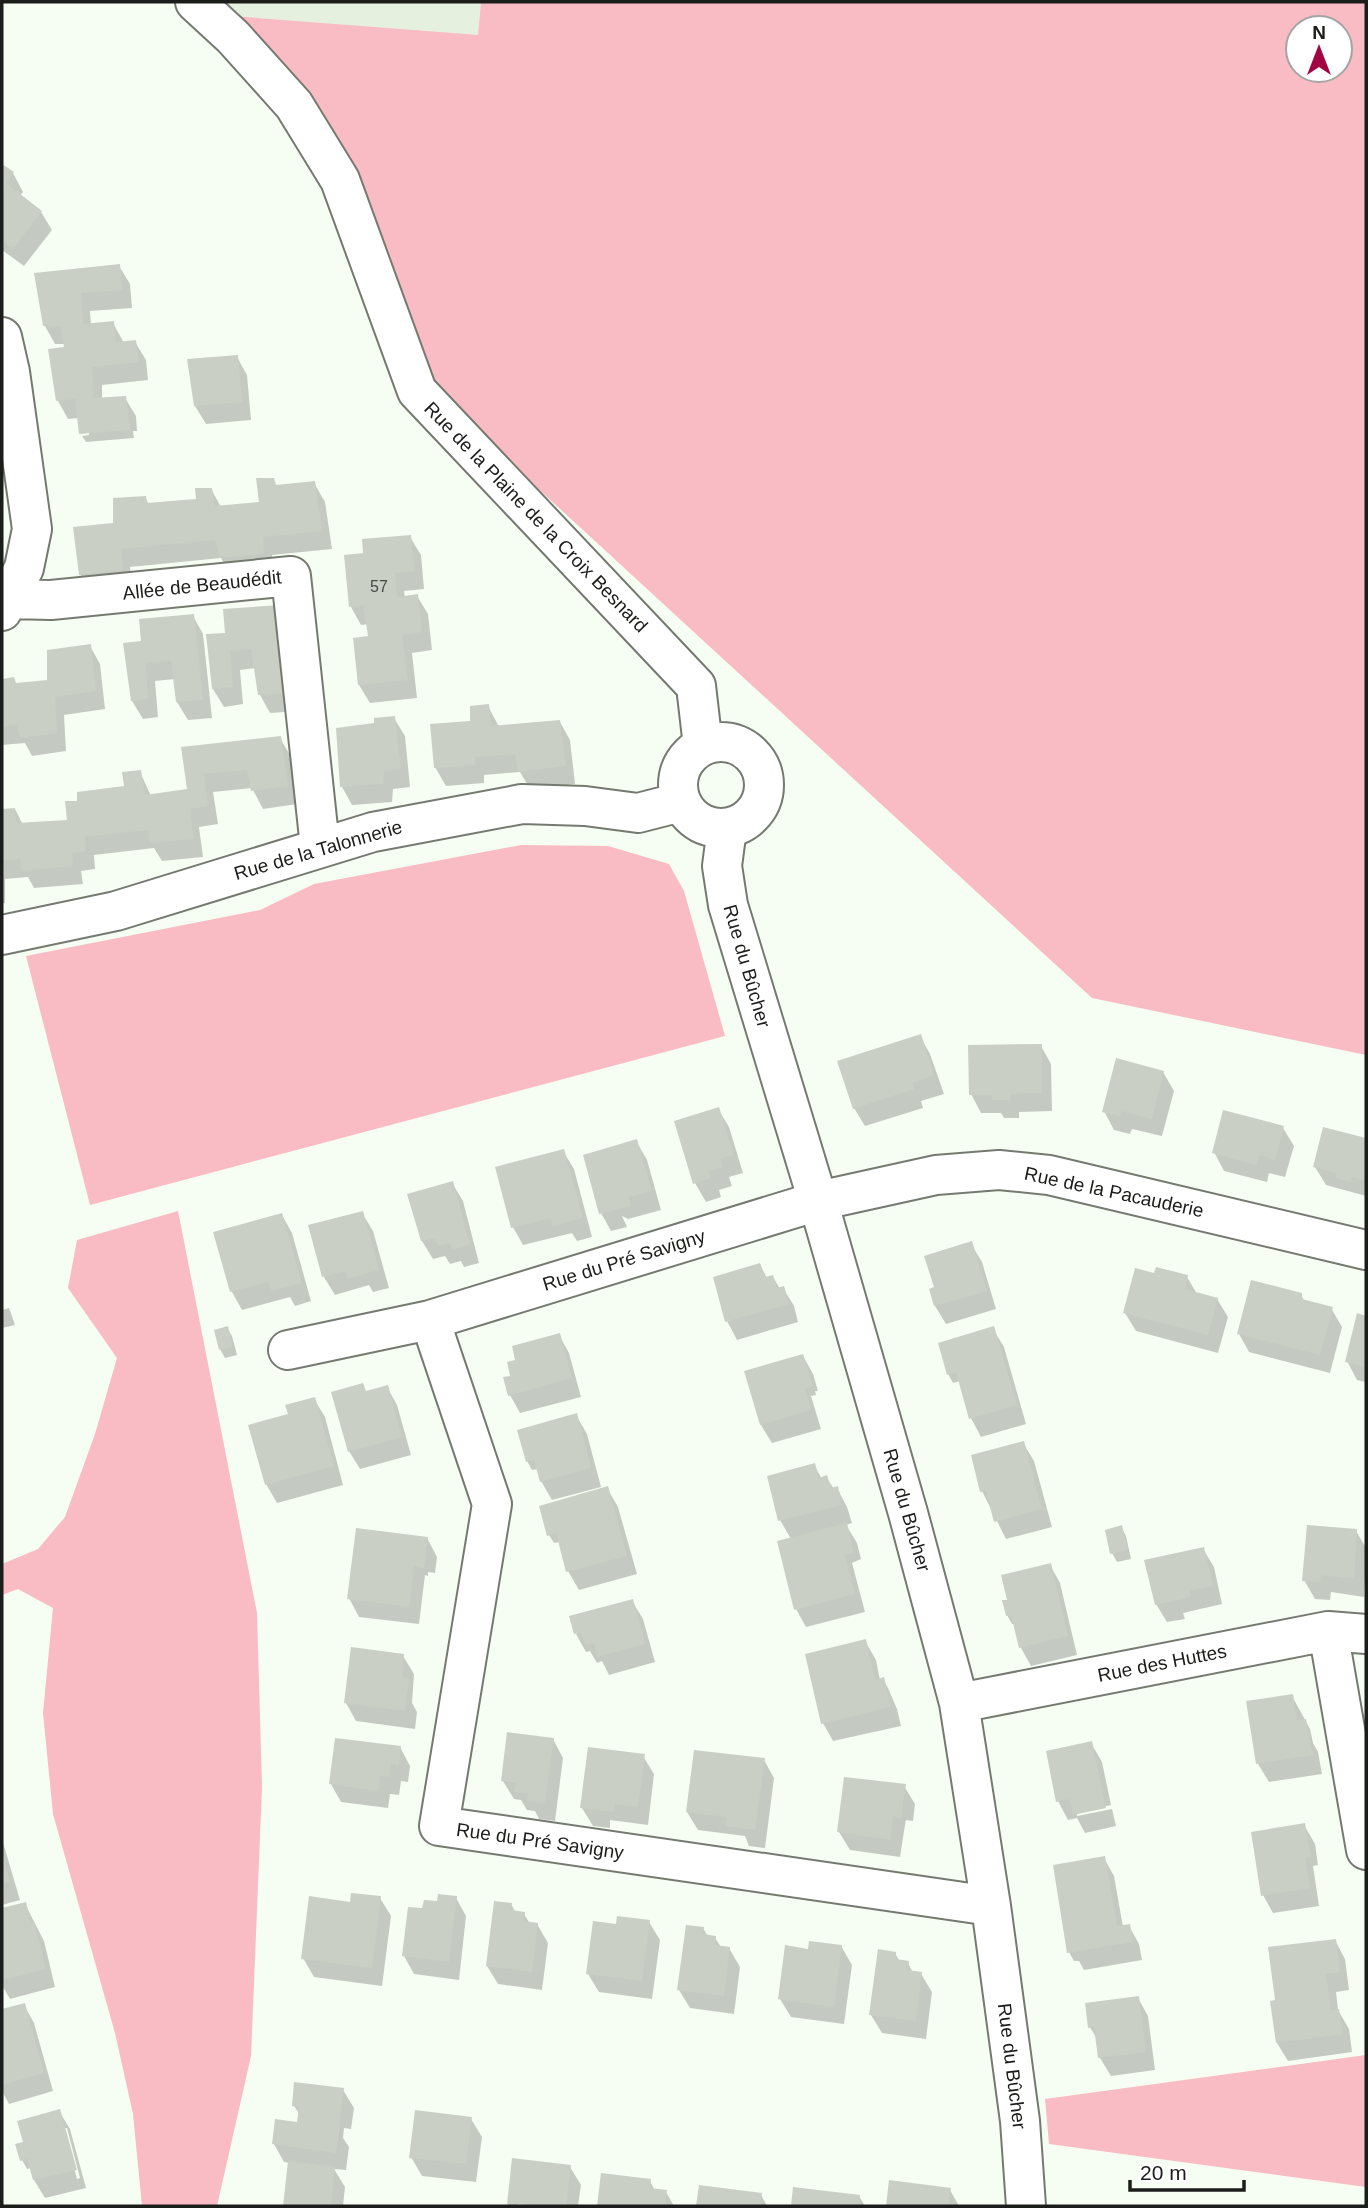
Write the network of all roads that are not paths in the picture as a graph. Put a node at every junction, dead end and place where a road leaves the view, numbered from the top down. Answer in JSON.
{"nodes":[{"id":1,"x":195,"y":2,"type":"edge"},
{"id":2,"x":2,"y":337,"type":"edge"},
{"id":3,"x":6,"y":605,"type":"edge"},
{"id":4,"x":703,"y":746,"type":"junction"},
{"id":5,"x":681,"y":802,"type":"junction"},
{"id":6,"x":727,"y":828,"type":"junction"},
{"id":7,"x":320,"y":847,"type":"junction"},
{"id":8,"x":2,"y":935,"type":"edge"},
{"id":9,"x":818,"y":1201,"type":"junction"},
{"id":10,"x":1366,"y":1250,"type":"edge"},
{"id":11,"x":430,"y":1320,"type":"junction"},
{"id":12,"x":288,"y":1350,"type":"dead end"},
{"id":13,"x":1328,"y":1631,"type":"junction"},
{"id":14,"x":1366,"y":1634,"type":"edge"},
{"id":15,"x":959,"y":1703,"type":"junction"},
{"id":16,"x":1366,"y":1850,"type":"edge"},
{"id":17,"x":991,"y":1906,"type":"junction"},
{"id":18,"x":1026,"y":2206,"type":"edge"}],
"edges":[{"from":1,"to":4,"type":"street","name":"Rue de la Plaine de la Croix Besnard"},
{"from":2,"to":3,"type":"street"},
{"from":3,"to":7,"type":"street","name":"Allée de Beaudédit"},
{"from":4,"to":5,"type":"street"},
{"from":4,"to":6,"type":"street"},
{"from":5,"to":6,"type":"street"},
{"from":5,"to":7,"type":"street","name":"Rue de la Talonnerie"},
{"from":6,"to":9,"type":"street","name":"Rue du Bûcher"},
{"from":7,"to":8,"type":"street","name":"Rue de la Talonnerie"},
{"from":9,"to":10,"type":"street","name":"Rue de la Pacauderie"},
{"from":9,"to":11,"type":"street","name":"Rue du Pré Savigny"},
{"from":9,"to":15,"type":"street","name":"Rue du Bûcher"},
{"from":11,"to":12,"type":"street","name":"Rue du Pré Savigny"},
{"from":11,"to":17,"type":"street","name":"Rue du Pré Savigny"},
{"from":13,"to":14,"type":"street","name":"Rue des Huttes"},
{"from":13,"to":15,"type":"street","name":"Rue des Huttes"},
{"from":13,"to":16,"type":"street"},
{"from":15,"to":17,"type":"street","name":"Rue du Bûcher"},
{"from":17,"to":18,"type":"street","name":"Rue du Bûcher"}]}
